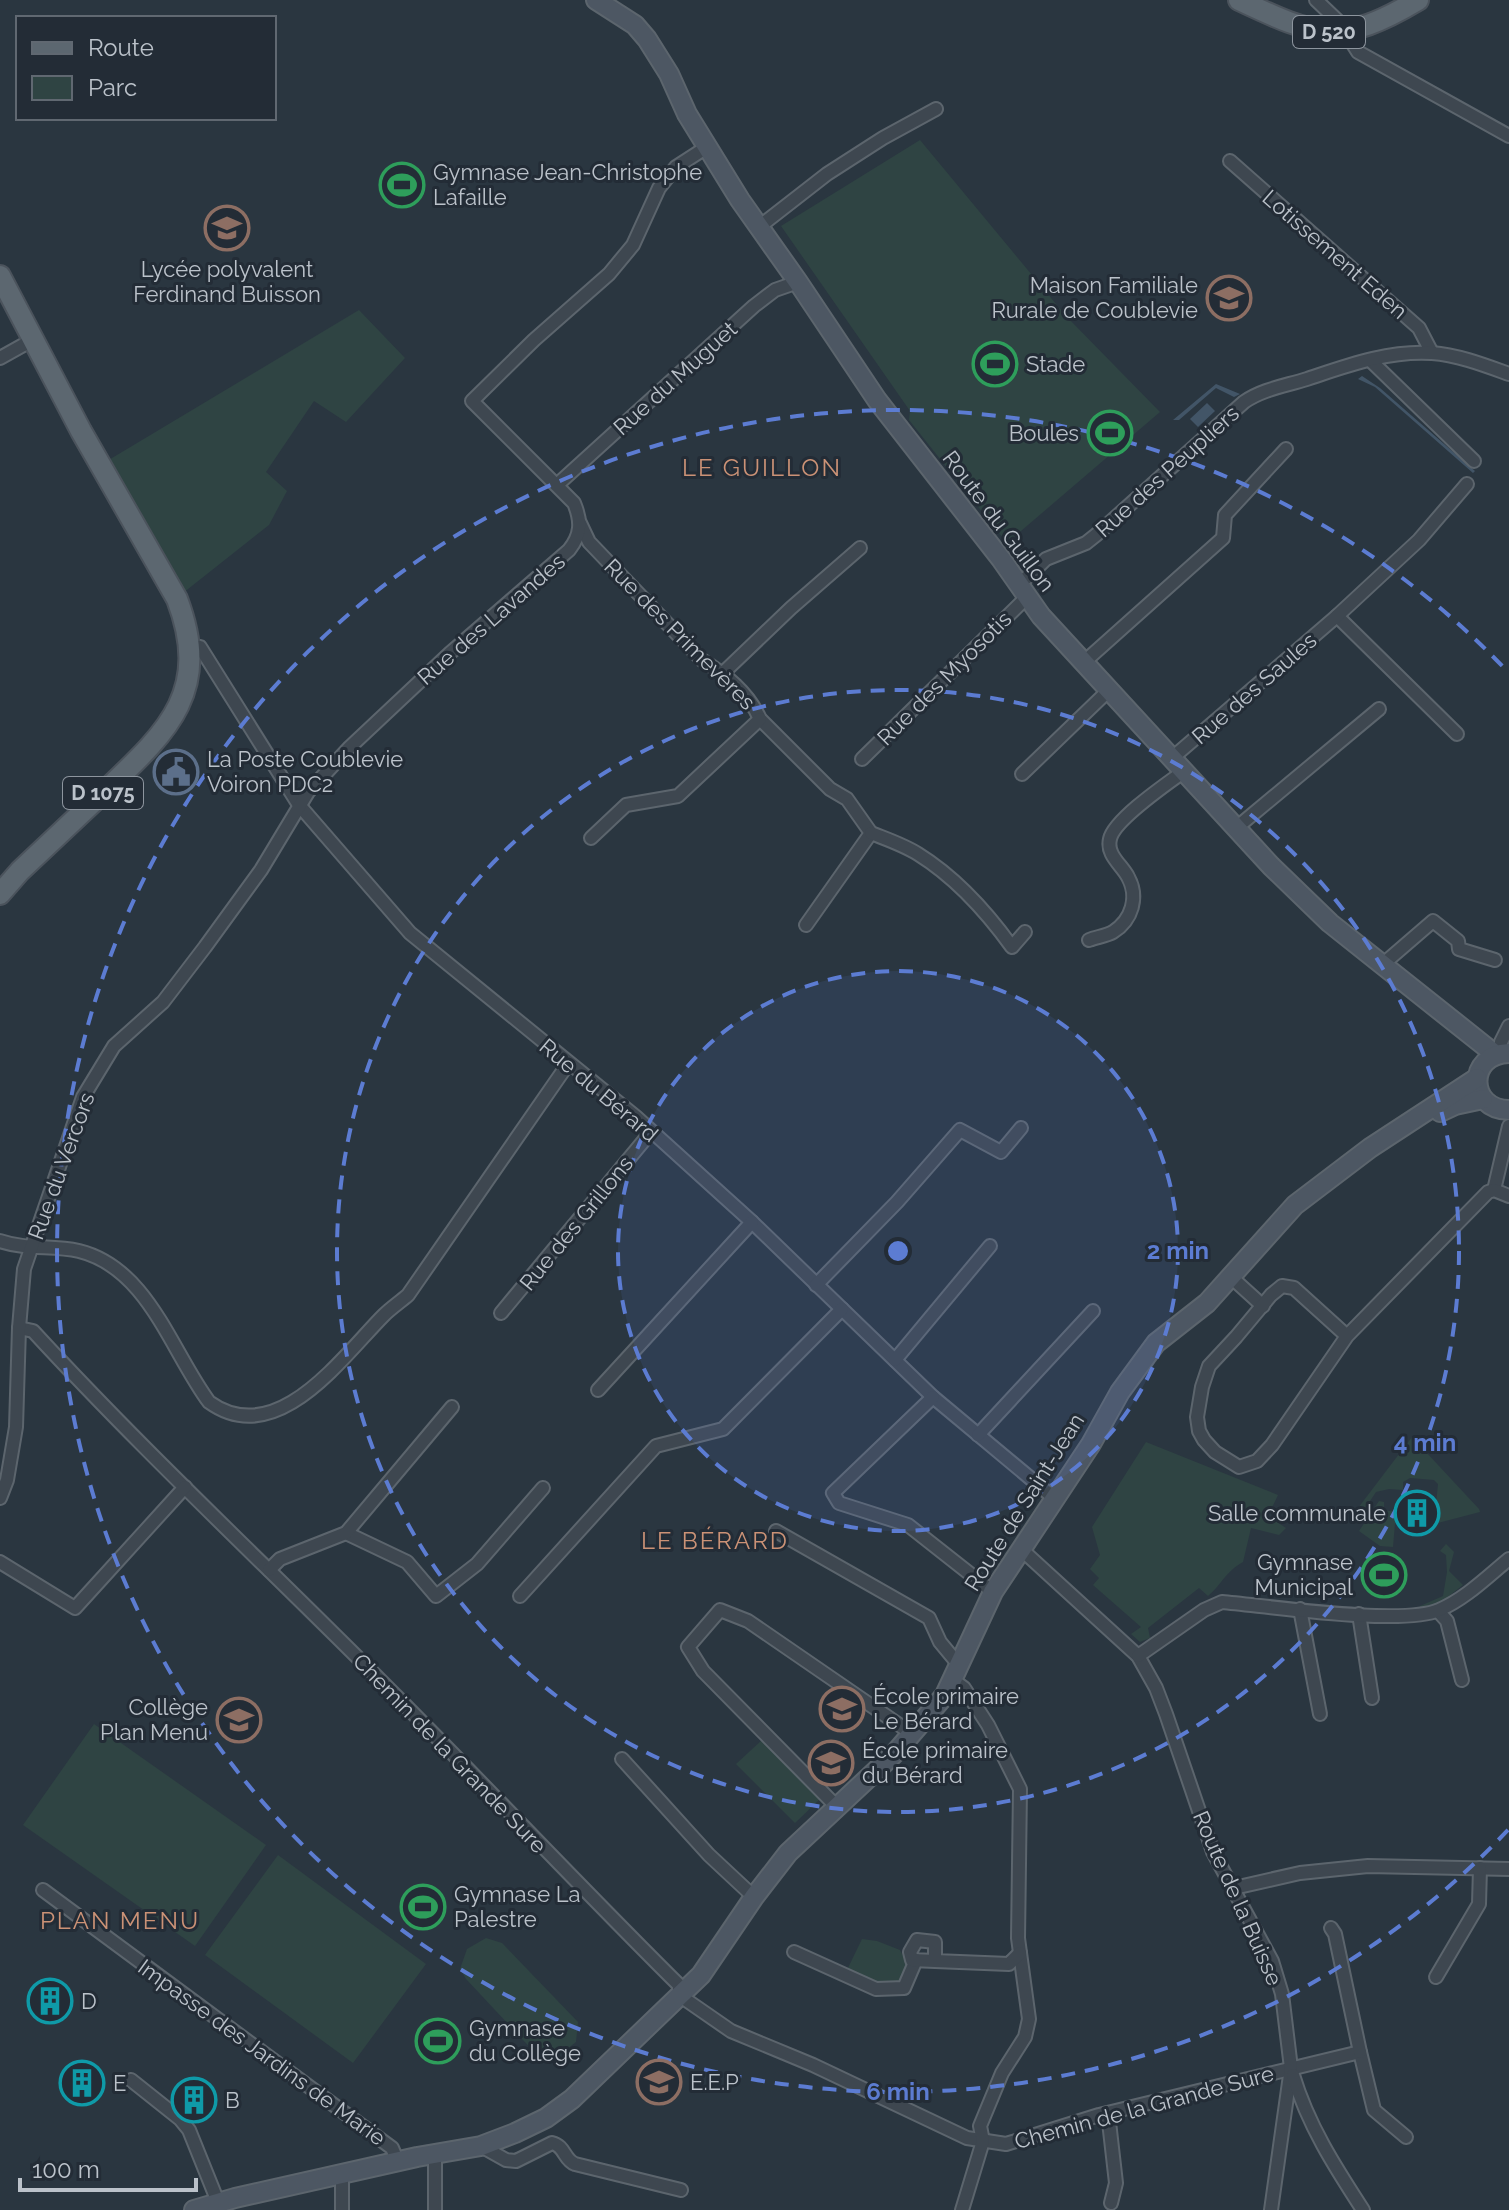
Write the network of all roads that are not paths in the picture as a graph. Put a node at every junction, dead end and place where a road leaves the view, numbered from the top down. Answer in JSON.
{"nodes":[{"id":1,"x":596,"y":0,"type":"edge"},
{"id":2,"x":1239,"y":0,"type":"edge"},
{"id":3,"x":1316,"y":0,"type":"edge"},
{"id":4,"x":1418,"y":0,"type":"edge"},
{"id":5,"x":1345,"y":32,"type":"junction"},
{"id":6,"x":936,"y":109,"type":"dead end"},
{"id":7,"x":1509,"y":136,"type":"edge"},
{"id":8,"x":707,"y":147,"type":"junction"},
{"id":9,"x":1230,"y":161,"type":"dead end"},
{"id":10,"x":759,"y":227,"type":"junction"},
{"id":11,"x":0,"y":276,"type":"edge"},
{"id":12,"x":798,"y":282,"type":"junction"},
{"id":13,"x":0,"y":298,"type":"edge"},
{"id":14,"x":34,"y":339,"type":"junction"},
{"id":15,"x":1432,"y":353,"type":"junction"},
{"id":16,"x":0,"y":358,"type":"edge"},
{"id":17,"x":1370,"y":360,"type":"junction"},
{"id":18,"x":1509,"y":374,"type":"edge"},
{"id":19,"x":1286,"y":449,"type":"dead end"},
{"id":20,"x":1474,"y":461,"type":"dead end"},
{"id":21,"x":558,"y":484,"type":"junction"},
{"id":22,"x":1467,"y":484,"type":"dead end"},
{"id":23,"x":580,"y":523,"type":"junction"},
{"id":24,"x":860,"y":548,"type":"dead end"},
{"id":25,"x":1023,"y":591,"type":"junction"},
{"id":26,"x":1337,"y":616,"type":"junction"},
{"id":27,"x":190,"y":646,"type":"junction"},
{"id":28,"x":1083,"y":663,"type":"junction"},
{"id":29,"x":723,"y":673,"type":"junction"},
{"id":30,"x":1108,"y":691,"type":"junction"},
{"id":31,"x":1379,"y":709,"type":"dead end"},
{"id":32,"x":760,"y":719,"type":"junction"},
{"id":33,"x":1457,"y":734,"type":"dead end"},
{"id":34,"x":862,"y":759,"type":"dead end"},
{"id":35,"x":1177,"y":766,"type":"junction"},
{"id":36,"x":1022,"y":774,"type":"dead end"},
{"id":37,"x":299,"y":805,"type":"junction"},
{"id":38,"x":1235,"y":829,"type":"junction"},
{"id":39,"x":871,"y":833,"type":"junction"},
{"id":40,"x":591,"y":838,"type":"dead end"},
{"id":41,"x":0,"y":894,"type":"edge"},
{"id":42,"x":806,"y":925,"type":"dead end"},
{"id":43,"x":1025,"y":932,"type":"dead end"},
{"id":44,"x":1089,"y":940,"type":"dead end"},
{"id":45,"x":1495,"y":960,"type":"dead end"},
{"id":46,"x":1382,"y":965,"type":"junction"},
{"id":47,"x":1439,"y":1010,"type":"junction"},
{"id":48,"x":1509,"y":1026,"type":"edge"},
{"id":49,"x":1502,"y":1054,"type":"edge"},
{"id":50,"x":568,"y":1064,"type":"junction"},
{"id":51,"x":1479,"y":1074,"type":"junction"},
{"id":52,"x":1483,"y":1099,"type":"junction"},
{"id":53,"x":1509,"y":1110,"type":"edge"},
{"id":54,"x":1509,"y":1126,"type":"edge"},
{"id":55,"x":1021,"y":1128,"type":"dead end"},
{"id":56,"x":651,"y":1132,"type":"junction"},
{"id":57,"x":1370,"y":1148,"type":"junction"},
{"id":58,"x":1494,"y":1190,"type":"junction"},
{"id":59,"x":1509,"y":1196,"type":"edge"},
{"id":60,"x":752,"y":1222,"type":"junction"},
{"id":61,"x":0,"y":1241,"type":"edge"},
{"id":62,"x":990,"y":1246,"type":"dead end"},
{"id":63,"x":30,"y":1248,"type":"junction"},
{"id":64,"x":1231,"y":1277,"type":"junction"},
{"id":65,"x":816,"y":1285,"type":"junction"},
{"id":66,"x":1263,"y":1306,"type":"junction"},
{"id":67,"x":842,"y":1309,"type":"junction"},
{"id":68,"x":1093,"y":1311,"type":"dead end"},
{"id":69,"x":501,"y":1313,"type":"dead end"},
{"id":70,"x":19,"y":1328,"type":"junction"},
{"id":71,"x":1347,"y":1336,"type":"junction"},
{"id":72,"x":895,"y":1360,"type":"junction"},
{"id":73,"x":598,"y":1390,"type":"dead end"},
{"id":74,"x":933,"y":1397,"type":"junction"},
{"id":75,"x":452,"y":1407,"type":"dead end"},
{"id":76,"x":978,"y":1435,"type":"junction"},
{"id":77,"x":185,"y":1487,"type":"junction"},
{"id":78,"x":543,"y":1488,"type":"dead end"},
{"id":79,"x":0,"y":1498,"type":"edge"},
{"id":80,"x":1054,"y":1498,"type":"junction"},
{"id":81,"x":776,"y":1531,"type":"dead end"},
{"id":82,"x":346,"y":1533,"type":"junction"},
{"id":83,"x":1022,"y":1550,"type":"junction"},
{"id":84,"x":1509,"y":1559,"type":"edge"},
{"id":85,"x":0,"y":1562,"type":"edge"},
{"id":86,"x":269,"y":1570,"type":"junction"},
{"id":87,"x":993,"y":1592,"type":"junction"},
{"id":88,"x":520,"y":1596,"type":"dead end"},
{"id":89,"x":1300,"y":1609,"type":"junction"},
{"id":90,"x":1438,"y":1611,"type":"junction"},
{"id":91,"x":1359,"y":1614,"type":"junction"},
{"id":92,"x":1138,"y":1656,"type":"junction"},
{"id":93,"x":956,"y":1672,"type":"junction"},
{"id":94,"x":1462,"y":1680,"type":"dead end"},
{"id":95,"x":1372,"y":1698,"type":"dead end"},
{"id":96,"x":1320,"y":1714,"type":"dead end"},
{"id":97,"x":911,"y":1733,"type":"junction"},
{"id":98,"x":622,"y":1759,"type":"dead end"},
{"id":99,"x":837,"y":1807,"type":"junction"},
{"id":100,"x":1480,"y":1868,"type":"junction"},
{"id":101,"x":1509,"y":1869,"type":"edge"},
{"id":102,"x":1234,"y":1888,"type":"junction"},
{"id":103,"x":43,"y":1890,"type":"dead end"},
{"id":104,"x":754,"y":1897,"type":"junction"},
{"id":105,"x":1331,"y":1928,"type":"dead end"},
{"id":106,"x":794,"y":1952,"type":"dead end"},
{"id":107,"x":1020,"y":1953,"type":"junction"},
{"id":108,"x":916,"y":1960,"type":"junction"},
{"id":109,"x":935,"y":1961,"type":"junction"},
{"id":110,"x":1009,"y":1964,"type":"junction"},
{"id":111,"x":1023,"y":1975,"type":"junction"},
{"id":112,"x":1436,"y":1977,"type":"dead end"},
{"id":113,"x":679,"y":1995,"type":"junction"},
{"id":114,"x":1360,"y":2052,"type":"junction"},
{"id":115,"x":1291,"y":2068,"type":"junction"},
{"id":116,"x":131,"y":2080,"type":"dead end"},
{"id":117,"x":588,"y":2083,"type":"junction"},
{"id":118,"x":1108,"y":2113,"type":"junction"},
{"id":119,"x":1406,"y":2137,"type":"dead end"},
{"id":120,"x":983,"y":2141,"type":"junction"},
{"id":121,"x":481,"y":2146,"type":"junction"},
{"id":122,"x":442,"y":2151,"type":"junction"},
{"id":123,"x":398,"y":2162,"type":"junction"},
{"id":124,"x":342,"y":2175,"type":"junction"},
{"id":125,"x":681,"y":2190,"type":"dead end"},
{"id":126,"x":218,"y":2202,"type":"junction"},
{"id":127,"x":1111,"y":2203,"type":"dead end"},
{"id":128,"x":194,"y":2210,"type":"edge"},
{"id":129,"x":342,"y":2210,"type":"edge"},
{"id":130,"x":435,"y":2210,"type":"edge"},
{"id":131,"x":962,"y":2210,"type":"edge"},
{"id":132,"x":1271,"y":2210,"type":"edge"},
{"id":133,"x":1363,"y":2210,"type":"edge"}],
"edges":[{"from":1,"to":8,"type":"main road","name":"Route du Guillon"},
{"from":2,"to":5,"type":"main road","number":"D 520"},
{"from":3,"to":5,"type":"street"},
{"from":4,"to":5,"type":"main road","number":"D 520"},
{"from":5,"to":7,"type":"street"},
{"from":6,"to":10,"type":"street"},
{"from":8,"to":10,"type":"main road","name":"Route du Guillon"},
{"from":8,"to":21,"type":"street"},
{"from":9,"to":15,"type":"street","name":"Lotissement Eden"},
{"from":10,"to":12,"type":"main road","name":"Route du Guillon"},
{"from":11,"to":14,"type":"main road","number":"D 1075"},
{"from":12,"to":21,"type":"street","name":"Rue du Muguet"},
{"from":12,"to":25,"type":"main road","name":"Route du Guillon"},
{"from":13,"to":14,"type":"main road","number":"D 1075"},
{"from":14,"to":16,"type":"street"},
{"from":14,"to":27,"type":"main road","number":"D 1075"},
{"from":15,"to":17,"type":"street","name":"Rue des Peupliers"},
{"from":15,"to":18,"type":"street","name":"Rue des Peupliers"},
{"from":17,"to":20,"type":"street"},
{"from":17,"to":25,"type":"street","name":"Rue des Peupliers"},
{"from":19,"to":28,"type":"street"},
{"from":21,"to":23,"type":"street"},
{"from":22,"to":26,"type":"street","name":"Rue des Saules"},
{"from":23,"to":29,"type":"street","name":"Rue des Primevères"},
{"from":23,"to":37,"type":"street","name":"Rue des Lavandes"},
{"from":24,"to":29,"type":"street"},
{"from":25,"to":28,"type":"main road","name":"Route du Guillon"},
{"from":25,"to":34,"type":"street","name":"Rue des Myosotis"},
{"from":26,"to":33,"type":"street","name":"Rue des Saules"},
{"from":26,"to":35,"type":"street","name":"Rue des Saules"},
{"from":27,"to":37,"type":"street","name":"Rue du Bérard"},
{"from":27,"to":41,"type":"main road","number":"D 1075"},
{"from":28,"to":30,"type":"main road","name":"Route du Guillon"},
{"from":29,"to":32,"type":"street","name":"Rue des Primevères"},
{"from":30,"to":35,"type":"main road","name":"Route du Guillon"},
{"from":30,"to":36,"type":"street"},
{"from":31,"to":38,"type":"street"},
{"from":32,"to":39,"type":"street","name":"Rue des Primevères"},
{"from":32,"to":40,"type":"street"},
{"from":35,"to":38,"type":"main road","name":"Route du Guillon"},
{"from":35,"to":44,"type":"street","name":"Rue des Saules"},
{"from":37,"to":50,"type":"street","name":"Rue du Bérard"},
{"from":37,"to":63,"type":"street","name":"Rue du Vercors"},
{"from":38,"to":46,"type":"main road","name":"Route du Guillon"},
{"from":39,"to":42,"type":"street"},
{"from":39,"to":43,"type":"street"},
{"from":45,"to":46,"type":"street"},
{"from":46,"to":47,"type":"main road","name":"Route du Guillon"},
{"from":47,"to":49,"type":"main road","name":"Route du Guillon"},
{"from":47,"to":51,"type":"main road","name":"Route du Guillon"},
{"from":48,"to":49,"type":"street"},
{"from":49,"to":51,"type":"main road","name":"Route de Saint-Jean"},
{"from":50,"to":56,"type":"street","name":"Rue du Bérard"},
{"from":50,"to":63,"type":"street"},
{"from":51,"to":52,"type":"main road","name":"Route du Guillon"},
{"from":51,"to":57,"type":"main road","name":"Route de Saint-Jean"},
{"from":52,"to":53,"type":"main road"},
{"from":52,"to":57,"type":"main road","name":"Route de Saint-Jean"},
{"from":54,"to":58,"type":"street"},
{"from":55,"to":65,"type":"street"},
{"from":56,"to":60,"type":"street","name":"Rue du Bérard"},
{"from":56,"to":69,"type":"street","name":"Rue des Grillons"},
{"from":57,"to":64,"type":"main road","name":"Route de Saint-Jean"},
{"from":58,"to":59,"type":"street"},
{"from":58,"to":71,"type":"street"},
{"from":60,"to":65,"type":"street","name":"Rue du Bérard"},
{"from":60,"to":73,"type":"street"},
{"from":61,"to":63,"type":"street"},
{"from":62,"to":72,"type":"street"},
{"from":63,"to":70,"type":"street","name":"Rue du Vercors"},
{"from":64,"to":66,"type":"street"},
{"from":64,"to":80,"type":"main road","name":"Route de Saint-Jean"},
{"from":65,"to":67,"type":"street","name":"Rue du Bérard"},
{"from":66,"to":71,"type":"street"},
{"from":66,"to":71,"type":"street"},
{"from":67,"to":72,"type":"street","name":"Rue du Bérard"},
{"from":67,"to":88,"type":"street"},
{"from":68,"to":76,"type":"street"},
{"from":70,"to":77,"type":"street","name":"Chemin de la Grande Sure"},
{"from":70,"to":79,"type":"street","name":"Rue du Vercors"},
{"from":72,"to":74,"type":"street","name":"Rue du Bérard"},
{"from":74,"to":76,"type":"street","name":"Rue du Bérard"},
{"from":74,"to":87,"type":"street"},
{"from":75,"to":82,"type":"street"},
{"from":76,"to":80,"type":"street","name":"Rue du Bérard"},
{"from":77,"to":85,"type":"street"},
{"from":77,"to":86,"type":"street","name":"Chemin de la Grande Sure"},
{"from":78,"to":82,"type":"street"},
{"from":80,"to":83,"type":"main road","name":"Route de Saint-Jean"},
{"from":81,"to":93,"type":"street"},
{"from":82,"to":86,"type":"street"},
{"from":83,"to":87,"type":"main road","name":"Route de Saint-Jean"},
{"from":83,"to":92,"type":"street","name":"Route de la Buisse"},
{"from":84,"to":90,"type":"street"},
{"from":86,"to":113,"type":"street","name":"Chemin de la Grande Sure"},
{"from":87,"to":93,"type":"main road","name":"Route de Saint-Jean"},
{"from":89,"to":91,"type":"street"},
{"from":89,"to":92,"type":"street"},
{"from":89,"to":96,"type":"street"},
{"from":90,"to":91,"type":"street"},
{"from":90,"to":94,"type":"street"},
{"from":91,"to":95,"type":"street"},
{"from":92,"to":102,"type":"street","name":"Route de la Buisse"},
{"from":93,"to":97,"type":"main road","name":"Route de Saint-Jean"},
{"from":93,"to":107,"type":"street"},
{"from":97,"to":99,"type":"main road","name":"Route de Saint-Jean"},
{"from":97,"to":99,"type":"street"},
{"from":98,"to":104,"type":"street"},
{"from":99,"to":104,"type":"main road","name":"Route de Saint-Jean"},
{"from":100,"to":101,"type":"street"},
{"from":100,"to":102,"type":"street"},
{"from":100,"to":112,"type":"street"},
{"from":102,"to":115,"type":"street","name":"Route de la Buisse"},
{"from":103,"to":123,"type":"street","name":"Impasse des Jardins de Marie"},
{"from":104,"to":113,"type":"main road","name":"Route de Saint-Jean"},
{"from":105,"to":114,"type":"street"},
{"from":106,"to":108,"type":"street"},
{"from":107,"to":110,"type":"street"},
{"from":107,"to":111,"type":"street"},
{"from":108,"to":109,"type":"street"},
{"from":108,"to":109,"type":"street"},
{"from":109,"to":110,"type":"street"},
{"from":110,"to":111,"type":"street"},
{"from":111,"to":120,"type":"street"},
{"from":113,"to":117,"type":"main road","name":"Route de Saint-Jean"},
{"from":113,"to":120,"type":"street","name":"Chemin de la Grande Sure"},
{"from":114,"to":115,"type":"street","name":"Chemin de la Grande Sure"},
{"from":114,"to":119,"type":"street"},
{"from":115,"to":118,"type":"street","name":"Chemin de la Grande Sure"},
{"from":115,"to":132,"type":"street","name":"Route de la Buisse"},
{"from":115,"to":133,"type":"street"},
{"from":116,"to":126,"type":"street"},
{"from":117,"to":121,"type":"main road","name":"Route de Saint-Jean"},
{"from":117,"to":122,"type":"main road","name":"Route de Saint-Jean"},
{"from":118,"to":120,"type":"street","name":"Chemin de la Grande Sure"},
{"from":118,"to":127,"type":"street"},
{"from":120,"to":131,"type":"street"},
{"from":121,"to":122,"type":"main road","name":"Route de Saint-Jean"},
{"from":121,"to":125,"type":"street"},
{"from":122,"to":123,"type":"main road","name":"Route de Saint-Jean"},
{"from":122,"to":130,"type":"street"},
{"from":123,"to":124,"type":"main road","name":"Route de Saint-Jean"},
{"from":124,"to":126,"type":"main road","name":"Route de Saint-Jean"},
{"from":124,"to":129,"type":"street"},
{"from":126,"to":128,"type":"main road","name":"Route de Saint-Jean"}]}
